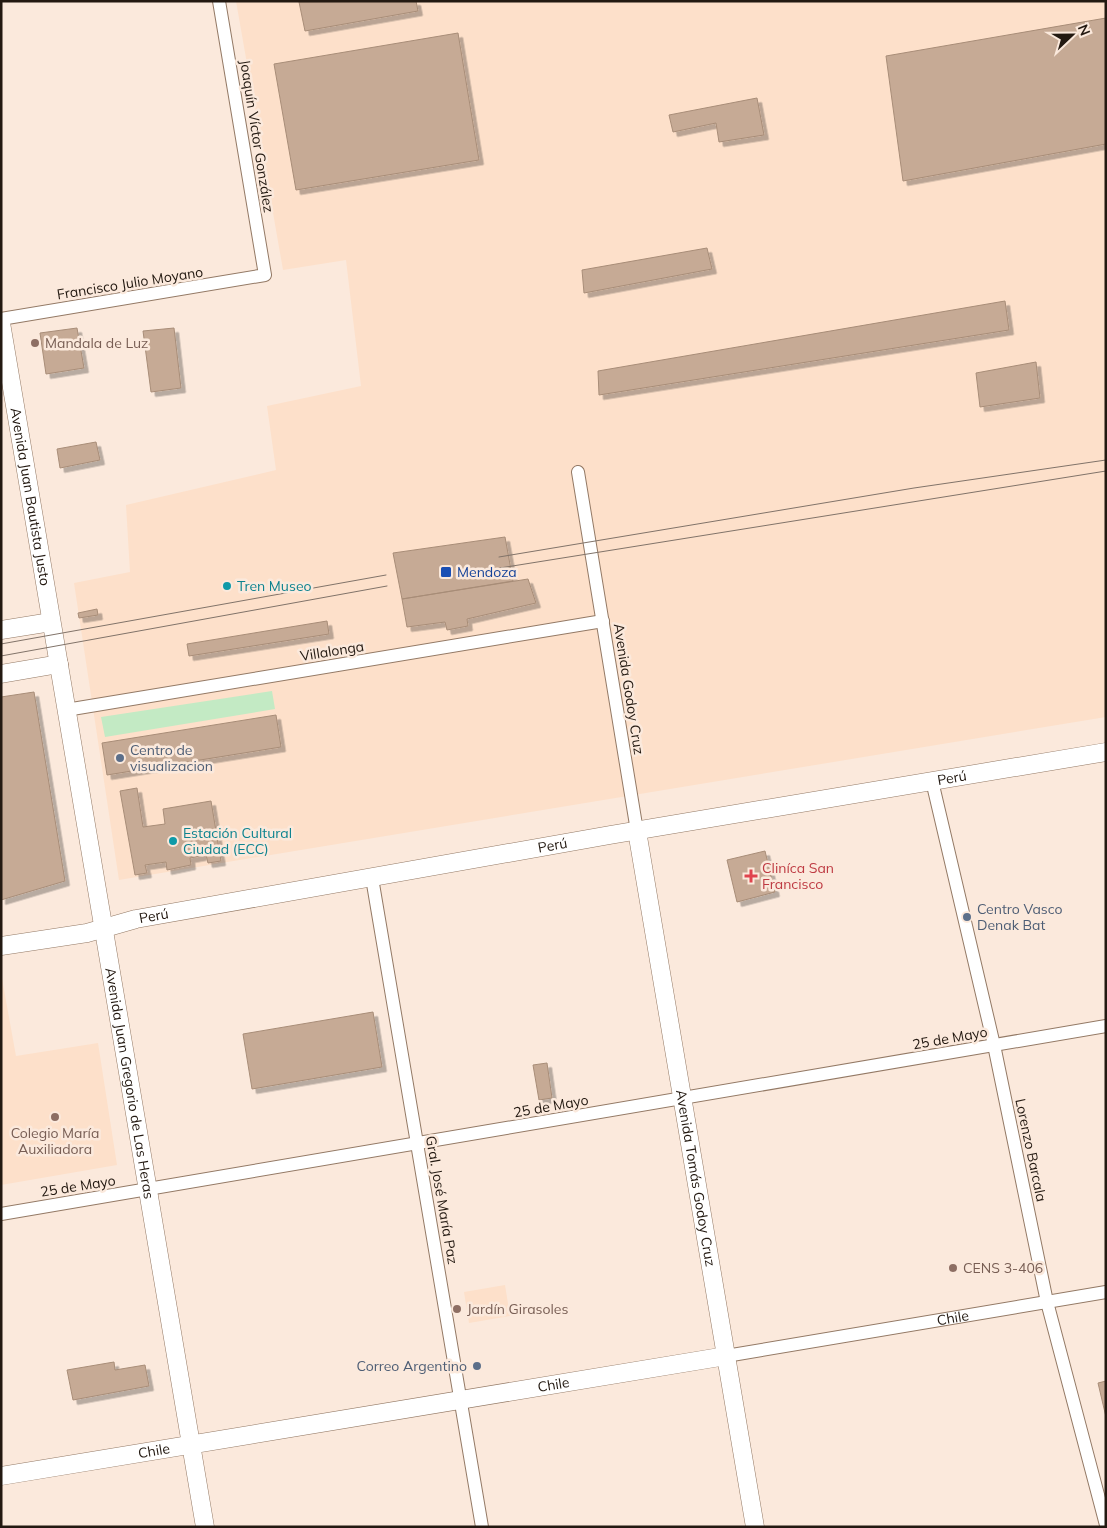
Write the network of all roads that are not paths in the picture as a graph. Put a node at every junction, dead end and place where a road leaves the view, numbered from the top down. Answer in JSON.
{"nodes":[{"id":1,"x":219,"y":1,"type":"edge"},
{"id":2,"x":265,"y":276,"type":"joint"},
{"id":3,"x":1,"y":321,"type":"edge"},
{"id":4,"x":578,"y":472,"type":"dead end"},
{"id":5,"x":603,"y":621,"type":"junction"},
{"id":6,"x":51,"y":622,"type":"junction"},
{"id":7,"x":1,"y":630,"type":"edge"},
{"id":8,"x":54,"y":641,"type":"joint"},
{"id":9,"x":58,"y":664,"type":"junction"},
{"id":10,"x":1,"y":674,"type":"edge"},
{"id":11,"x":66,"y":710,"type":"junction"},
{"id":12,"x":1106,"y":752,"type":"edge"},
{"id":13,"x":932,"y":782,"type":"junction"},
{"id":14,"x":637,"y":830,"type":"junction"},
{"id":15,"x":372,"y":878,"type":"junction"},
{"id":16,"x":103,"y":929,"type":"junction"},
{"id":17,"x":1,"y":946,"type":"edge"},
{"id":18,"x":1106,"y":1026,"type":"edge"},
{"id":19,"x":994,"y":1045,"type":"junction"},
{"id":20,"x":681,"y":1099,"type":"junction"},
{"id":21,"x":417,"y":1144,"type":"junction"},
{"id":22,"x":148,"y":1190,"type":"junction"},
{"id":23,"x":1,"y":1214,"type":"edge"},
{"id":24,"x":1106,"y":1292,"type":"edge"},
{"id":25,"x":1048,"y":1302,"type":"junction"},
{"id":26,"x":726,"y":1356,"type":"junction"},
{"id":27,"x":460,"y":1400,"type":"junction"},
{"id":28,"x":191,"y":1444,"type":"junction"},
{"id":29,"x":1,"y":1476,"type":"edge"},
{"id":30,"x":1106,"y":1524,"type":"edge"},
{"id":31,"x":205,"y":1527,"type":"edge"},
{"id":32,"x":482,"y":1527,"type":"edge"},
{"id":33,"x":755,"y":1527,"type":"edge"}],
"edges":[{"from":1,"to":2,"type":"street","name":"Joaquín Víctor González"},
{"from":2,"to":3,"type":"street","name":"Francisco Julio Moyano"},
{"from":3,"to":6,"type":"main road","name":"Avenida Juan Bautista Justo"},
{"from":4,"to":5,"type":"street","name":"Avenida Godoy Cruz"},
{"from":5,"to":11,"type":"street","name":"Villalonga"},
{"from":5,"to":14,"type":"street","name":"Avenida Godoy Cruz"},
{"from":6,"to":7,"type":"main road"},
{"from":6,"to":8,"type":"main road","name":"Avenida Juan Bautista Justo"},
{"from":8,"to":9,"type":"main road","name":"Avenida Juan Gregorio de Las Heras"},
{"from":9,"to":10,"type":"main road"},
{"from":9,"to":11,"type":"main road","name":"Avenida Juan Gregorio de Las Heras"},
{"from":11,"to":16,"type":"main road","name":"Avenida Juan Gregorio de Las Heras"},
{"from":12,"to":13,"type":"main road","name":"Perú"},
{"from":13,"to":14,"type":"main road","name":"Perú"},
{"from":13,"to":19,"type":"street","name":"Lorenzo Barcala"},
{"from":14,"to":15,"type":"main road","name":"Perú"},
{"from":14,"to":20,"type":"main road","name":"Avenida Tomás Godoy Cruz"},
{"from":15,"to":16,"type":"main road","name":"Perú"},
{"from":15,"to":21,"type":"street","name":"Gral. José María Paz"},
{"from":16,"to":17,"type":"main road","name":"Perú"},
{"from":16,"to":22,"type":"main road","name":"Avenida Juan Gregorio de Las Heras"},
{"from":18,"to":19,"type":"street","name":"25 de Mayo"},
{"from":19,"to":20,"type":"street","name":"25 de Mayo"},
{"from":19,"to":25,"type":"street","name":"Lorenzo Barcala"},
{"from":20,"to":21,"type":"street","name":"25 de Mayo"},
{"from":20,"to":26,"type":"main road","name":"Avenida Tomás Godoy Cruz"},
{"from":21,"to":22,"type":"street","name":"25 de Mayo"},
{"from":21,"to":27,"type":"street","name":"Gral. José María Paz"},
{"from":22,"to":23,"type":"street","name":"25 de Mayo"},
{"from":22,"to":28,"type":"main road","name":"Avenida Juan Gregorio de Las Heras"},
{"from":24,"to":25,"type":"street","name":"Chile"},
{"from":25,"to":26,"type":"street","name":"Chile"},
{"from":25,"to":30,"type":"street","name":"Lorenzo Barcala"},
{"from":26,"to":27,"type":"main road","name":"Chile"},
{"from":26,"to":33,"type":"main road","name":"Avenida Tomás Godoy Cruz"},
{"from":27,"to":28,"type":"main road","name":"Chile"},
{"from":27,"to":32,"type":"street","name":"Gral. José María Paz"},
{"from":28,"to":29,"type":"main road","name":"Chile"},
{"from":28,"to":31,"type":"main road","name":"Avenida Juan Gregorio de Las Heras"}]}
